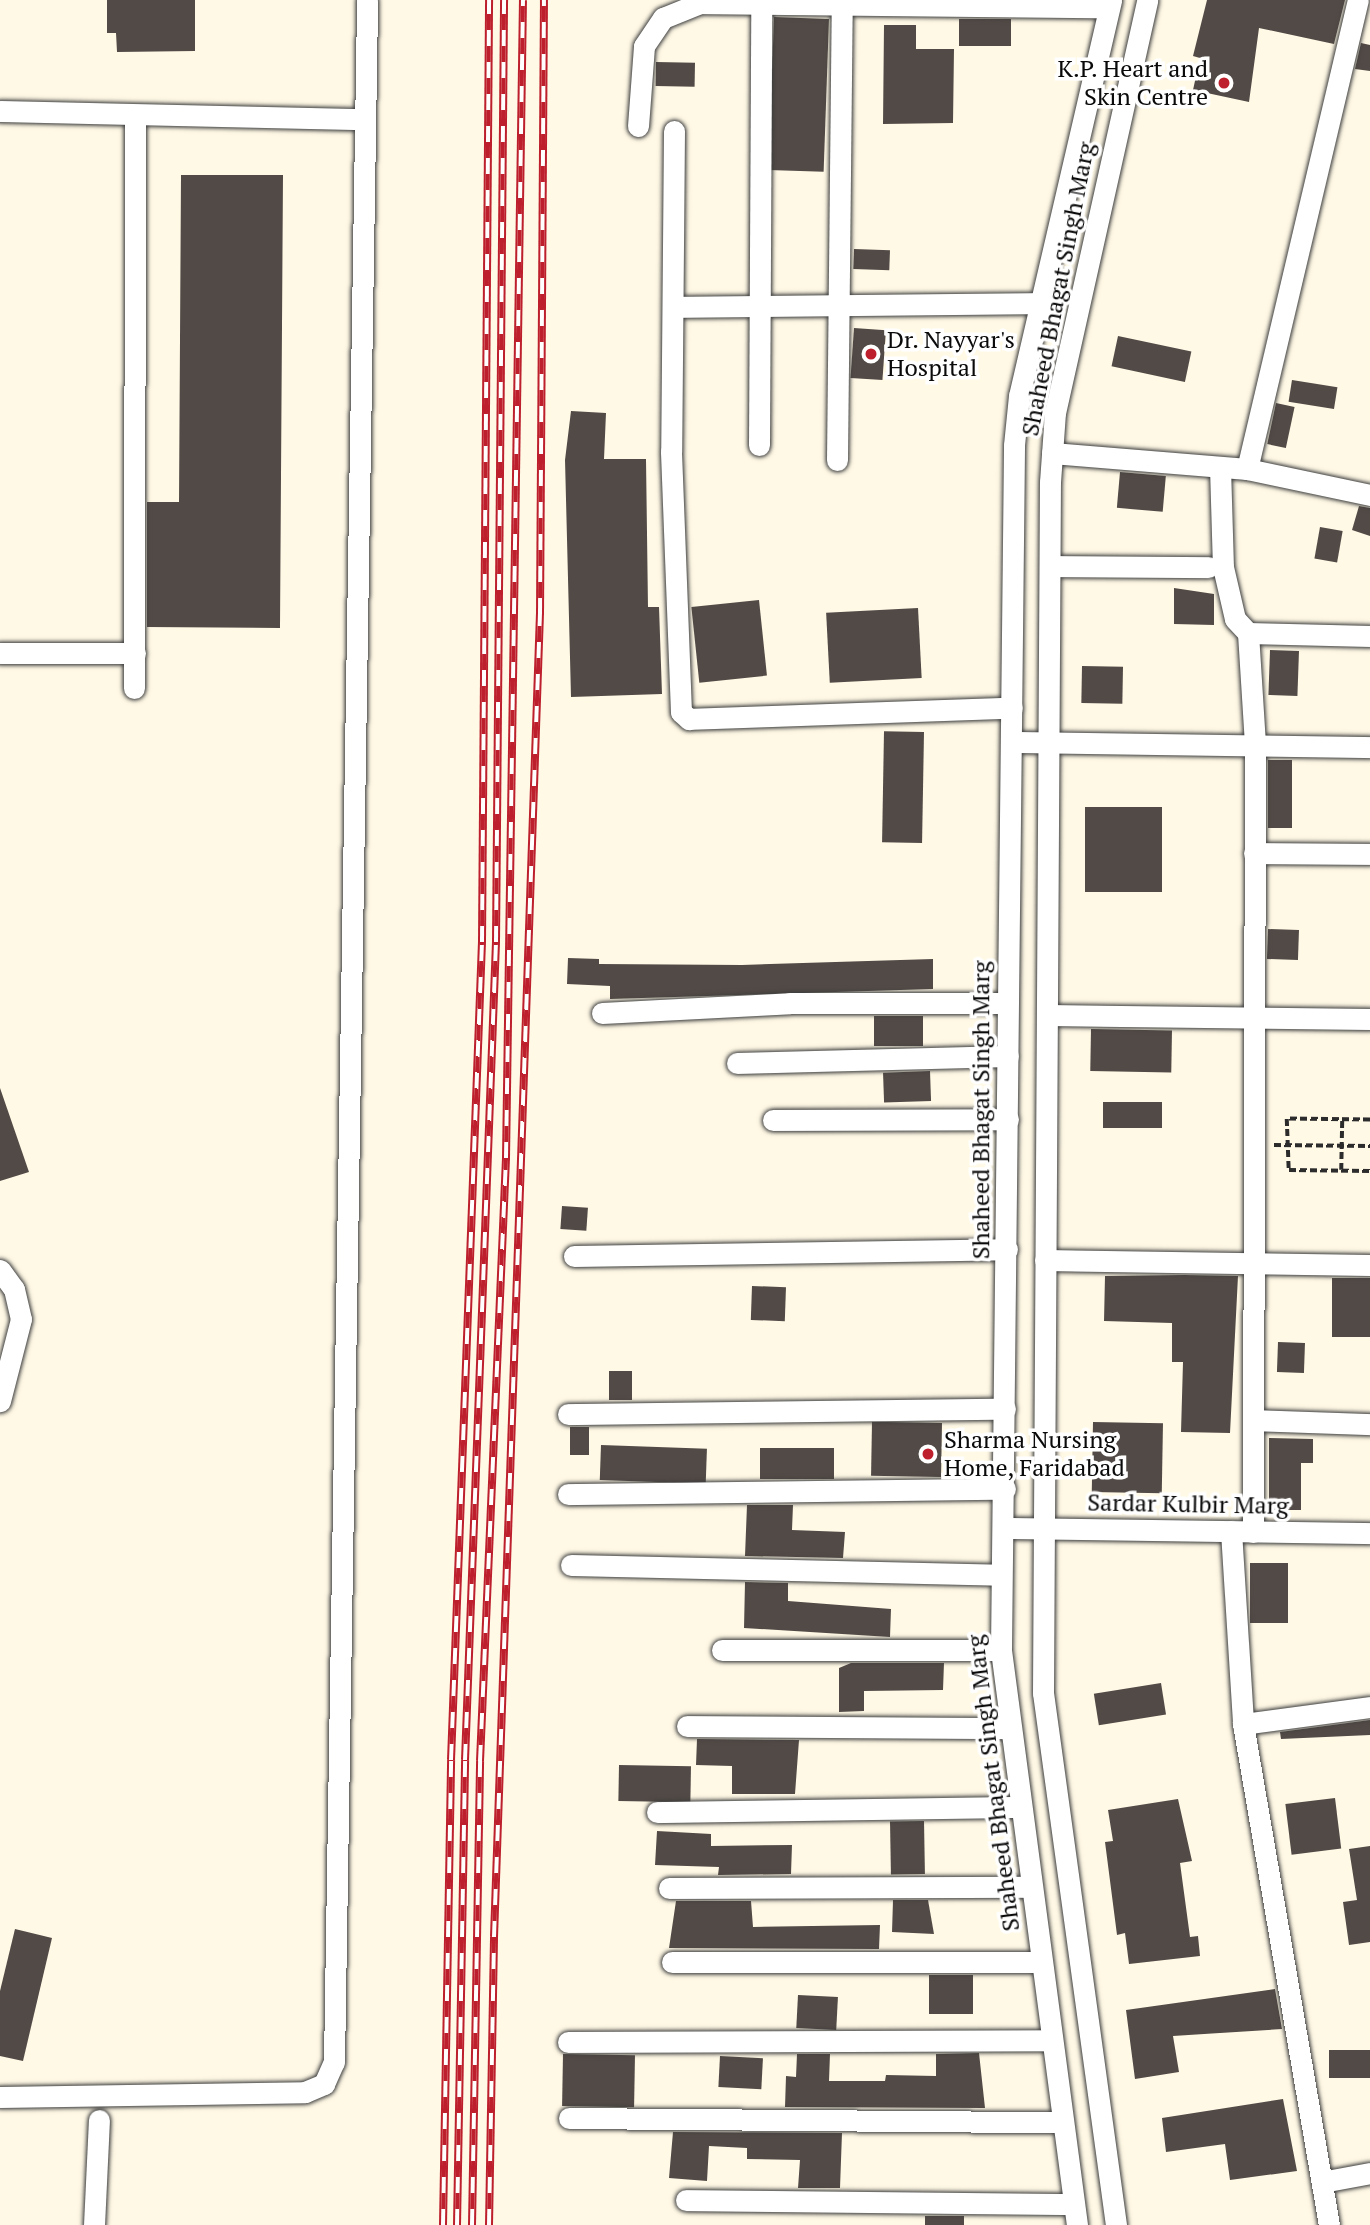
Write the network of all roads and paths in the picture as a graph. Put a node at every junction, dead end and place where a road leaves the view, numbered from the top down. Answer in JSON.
{"nodes":[{"id":1,"x":367,"y":0,"type":"edge"},
{"id":2,"x":761,"y":0,"type":"edge"},
{"id":3,"x":1147,"y":0,"type":"edge"},
{"id":4,"x":1358,"y":0,"type":"edge"},
{"id":5,"x":842,"y":1,"type":"edge"},
{"id":6,"x":922,"y":2,"type":"edge"},
{"id":7,"x":679,"y":4,"type":"edge"},
{"id":8,"x":1110,"y":4,"type":"edge"},
{"id":9,"x":0,"y":111,"type":"edge"},
{"id":10,"x":135,"y":115,"type":"junction"},
{"id":11,"x":365,"y":119,"type":"junction"},
{"id":12,"x":638,"y":126,"type":"dead end"},
{"id":13,"x":674,"y":131,"type":"dead end"},
{"id":14,"x":1041,"y":303,"type":"junction"},
{"id":15,"x":757,"y":306,"type":"junction"},
{"id":16,"x":674,"y":307,"type":"junction"},
{"id":17,"x":839,"y":308,"type":"junction"},
{"id":18,"x":759,"y":445,"type":"dead end"},
{"id":19,"x":1052,"y":453,"type":"junction"},
{"id":20,"x":837,"y":460,"type":"dead end"},
{"id":21,"x":1220,"y":467,"type":"junction"},
{"id":22,"x":1247,"y":469,"type":"junction"},
{"id":23,"x":1370,"y":495,"type":"edge"},
{"id":24,"x":1051,"y":566,"type":"junction"},
{"id":25,"x":1208,"y":566,"type":"dead end"},
{"id":26,"x":1248,"y":633,"type":"junction"},
{"id":27,"x":1370,"y":636,"type":"edge"},
{"id":28,"x":0,"y":653,"type":"edge"},
{"id":29,"x":135,"y":653,"type":"junction"},
{"id":30,"x":134,"y":688,"type":"dead end"},
{"id":31,"x":1012,"y":708,"type":"junction"},
{"id":32,"x":1049,"y":741,"type":"junction"},
{"id":33,"x":1011,"y":742,"type":"junction"},
{"id":34,"x":1255,"y":743,"type":"junction"},
{"id":35,"x":1370,"y":747,"type":"edge"},
{"id":36,"x":1254,"y":853,"type":"junction"},
{"id":37,"x":1370,"y":853,"type":"edge"},
{"id":38,"x":1007,"y":1003,"type":"junction"},
{"id":39,"x":602,"y":1013,"type":"dead end"},
{"id":40,"x":1046,"y":1015,"type":"junction"},
{"id":41,"x":1370,"y":1019,"type":"edge"},
{"id":42,"x":1251,"y":1020,"type":"junction"},
{"id":43,"x":1008,"y":1056,"type":"junction"},
{"id":44,"x":737,"y":1063,"type":"dead end"},
{"id":45,"x":1008,"y":1119,"type":"junction"},
{"id":46,"x":1342,"y":1119,"type":"junction"},
{"id":47,"x":773,"y":1120,"type":"dead end"},
{"id":48,"x":1370,"y":1120,"type":"edge"},
{"id":49,"x":1254,"y":1144,"type":"junction"},
{"id":50,"x":1288,"y":1145,"type":"junction"},
{"id":51,"x":1342,"y":1146,"type":"junction"},
{"id":52,"x":1370,"y":1146,"type":"edge"},
{"id":53,"x":1341,"y":1170,"type":"junction"},
{"id":54,"x":1370,"y":1171,"type":"edge"},
{"id":55,"x":1007,"y":1249,"type":"junction"},
{"id":56,"x":574,"y":1256,"type":"dead end"},
{"id":57,"x":1045,"y":1259,"type":"junction"},
{"id":58,"x":1256,"y":1262,"type":"junction"},
{"id":59,"x":1370,"y":1265,"type":"edge"},
{"id":60,"x":0,"y":1270,"type":"edge"},
{"id":61,"x":0,"y":1401,"type":"edge"},
{"id":62,"x":1005,"y":1409,"type":"junction"},
{"id":63,"x":568,"y":1414,"type":"dead end"},
{"id":64,"x":1254,"y":1420,"type":"junction"},
{"id":65,"x":1370,"y":1424,"type":"edge"},
{"id":66,"x":1005,"y":1489,"type":"junction"},
{"id":67,"x":568,"y":1494,"type":"dead end"},
{"id":68,"x":1004,"y":1528,"type":"junction"},
{"id":69,"x":1041,"y":1529,"type":"junction"},
{"id":70,"x":1231,"y":1531,"type":"junction"},
{"id":71,"x":1253,"y":1532,"type":"junction"},
{"id":72,"x":1370,"y":1533,"type":"edge"},
{"id":73,"x":571,"y":1565,"type":"dead end"},
{"id":74,"x":1002,"y":1575,"type":"junction"},
{"id":75,"x":722,"y":1650,"type":"dead end"},
{"id":76,"x":1001,"y":1650,"type":"junction"},
{"id":77,"x":1370,"y":1707,"type":"edge"},
{"id":78,"x":1243,"y":1724,"type":"junction"},
{"id":79,"x":687,"y":1726,"type":"dead end"},
{"id":80,"x":1009,"y":1728,"type":"junction"},
{"id":81,"x":1019,"y":1807,"type":"junction"},
{"id":82,"x":657,"y":1812,"type":"dead end"},
{"id":83,"x":1030,"y":1887,"type":"junction"},
{"id":84,"x":669,"y":1888,"type":"dead end"},
{"id":85,"x":672,"y":1962,"type":"dead end"},
{"id":86,"x":1041,"y":1962,"type":"junction"},
{"id":87,"x":1052,"y":2040,"type":"junction"},
{"id":88,"x":568,"y":2042,"type":"dead end"},
{"id":89,"x":0,"y":2097,"type":"edge"},
{"id":90,"x":569,"y":2118,"type":"dead end"},
{"id":91,"x":99,"y":2120,"type":"dead end"},
{"id":92,"x":1063,"y":2122,"type":"junction"},
{"id":93,"x":1370,"y":2173,"type":"edge"},
{"id":94,"x":1322,"y":2182,"type":"junction"},
{"id":95,"x":686,"y":2200,"type":"dead end"},
{"id":96,"x":1075,"y":2215,"type":"edge"},
{"id":97,"x":94,"y":2225,"type":"edge"},
{"id":98,"x":1116,"y":2225,"type":"edge"},
{"id":99,"x":1329,"y":2225,"type":"edge"}],
"edges":[{"from":1,"to":11,"type":"street"},
{"from":2,"to":5,"type":"street"},
{"from":2,"to":7,"type":"street"},
{"from":2,"to":15,"type":"street"},
{"from":3,"to":19,"type":"street","name":"Shaheed Bhagat Singh Marg"},
{"from":4,"to":22,"type":"street"},
{"from":5,"to":6,"type":"street"},
{"from":5,"to":17,"type":"street"},
{"from":6,"to":8,"type":"street"},
{"from":7,"to":12,"type":"street"},
{"from":8,"to":14,"type":"street","name":"Shaheed Bhagat Singh Marg"},
{"from":9,"to":10,"type":"street"},
{"from":10,"to":11,"type":"street"},
{"from":10,"to":29,"type":"street"},
{"from":11,"to":89,"type":"street"},
{"from":13,"to":16,"type":"street"},
{"from":14,"to":17,"type":"street"},
{"from":14,"to":31,"type":"street","name":"Shaheed Bhagat Singh Marg"},
{"from":15,"to":16,"type":"street"},
{"from":15,"to":17,"type":"street"},
{"from":15,"to":18,"type":"street"},
{"from":16,"to":31,"type":"street"},
{"from":17,"to":20,"type":"street"},
{"from":19,"to":21,"type":"street"},
{"from":19,"to":24,"type":"street","name":"Shaheed Bhagat Singh Marg"},
{"from":21,"to":22,"type":"street"},
{"from":21,"to":26,"type":"street"},
{"from":22,"to":23,"type":"street"},
{"from":24,"to":25,"type":"street"},
{"from":24,"to":32,"type":"street","name":"Shaheed Bhagat Singh Marg"},
{"from":26,"to":27,"type":"street"},
{"from":26,"to":34,"type":"street"},
{"from":28,"to":29,"type":"street"},
{"from":29,"to":30,"type":"street"},
{"from":31,"to":33,"type":"street","name":"Shaheed Bhagat Singh Marg"},
{"from":32,"to":33,"type":"street"},
{"from":32,"to":34,"type":"street"},
{"from":32,"to":40,"type":"street","name":"Shaheed Bhagat Singh Marg"},
{"from":33,"to":38,"type":"street","name":"Shaheed Bhagat Singh Marg"},
{"from":34,"to":35,"type":"street"},
{"from":34,"to":36,"type":"street"},
{"from":36,"to":37,"type":"street"},
{"from":36,"to":42,"type":"street"},
{"from":38,"to":39,"type":"street"},
{"from":38,"to":43,"type":"street","name":"Shaheed Bhagat Singh Marg"},
{"from":40,"to":42,"type":"street"},
{"from":40,"to":57,"type":"street","name":"Shaheed Bhagat Singh Marg"},
{"from":41,"to":42,"type":"street"},
{"from":42,"to":49,"type":"street"},
{"from":43,"to":44,"type":"street"},
{"from":43,"to":45,"type":"street","name":"Shaheed Bhagat Singh Marg"},
{"from":45,"to":47,"type":"street"},
{"from":45,"to":55,"type":"street","name":"Shaheed Bhagat Singh Marg"},
{"from":46,"to":48,"type":"path"},
{"from":46,"to":50,"type":"path"},
{"from":46,"to":51,"type":"path"},
{"from":49,"to":50,"type":"path"},
{"from":49,"to":58,"type":"street"},
{"from":50,"to":51,"type":"path"},
{"from":50,"to":53,"type":"path"},
{"from":51,"to":52,"type":"path"},
{"from":51,"to":53,"type":"path"},
{"from":53,"to":54,"type":"path"},
{"from":55,"to":56,"type":"street"},
{"from":55,"to":62,"type":"street","name":"Shaheed Bhagat Singh Marg"},
{"from":57,"to":58,"type":"street"},
{"from":57,"to":69,"type":"street","name":"Shaheed Bhagat Singh Marg"},
{"from":58,"to":59,"type":"street"},
{"from":58,"to":64,"type":"street"},
{"from":60,"to":61,"type":"street"},
{"from":62,"to":63,"type":"street"},
{"from":62,"to":66,"type":"street","name":"Shaheed Bhagat Singh Marg"},
{"from":64,"to":65,"type":"street"},
{"from":64,"to":71,"type":"street"},
{"from":66,"to":67,"type":"street"},
{"from":66,"to":68,"type":"street","name":"Shaheed Bhagat Singh Marg"},
{"from":68,"to":69,"type":"street","name":"Sardar Kulbir Marg"},
{"from":68,"to":74,"type":"street","name":"Shaheed Bhagat Singh Marg"},
{"from":69,"to":70,"type":"street","name":"Sardar Kulbir Marg"},
{"from":69,"to":98,"type":"street","name":"Shaheed Bhagat Singh Marg"},
{"from":70,"to":71,"type":"street","name":"Sardar Kulbir Marg"},
{"from":70,"to":78,"type":"street"},
{"from":71,"to":72,"type":"street","name":"Sardar Kulbir Marg"},
{"from":73,"to":74,"type":"street"},
{"from":74,"to":76,"type":"street","name":"Shaheed Bhagat Singh Marg"},
{"from":75,"to":76,"type":"street"},
{"from":76,"to":80,"type":"street","name":"Shaheed Bhagat Singh Marg"},
{"from":77,"to":78,"type":"street"},
{"from":78,"to":94,"type":"street"},
{"from":79,"to":80,"type":"street"},
{"from":80,"to":81,"type":"street","name":"Shaheed Bhagat Singh Marg"},
{"from":81,"to":82,"type":"street"},
{"from":81,"to":83,"type":"street","name":"Shaheed Bhagat Singh Marg"},
{"from":83,"to":84,"type":"street"},
{"from":83,"to":86,"type":"street","name":"Shaheed Bhagat Singh Marg"},
{"from":85,"to":86,"type":"street"},
{"from":86,"to":87,"type":"street","name":"Shaheed Bhagat Singh Marg"},
{"from":87,"to":88,"type":"street"},
{"from":87,"to":92,"type":"street","name":"Shaheed Bhagat Singh Marg"},
{"from":90,"to":92,"type":"street"},
{"from":91,"to":97,"type":"street"},
{"from":92,"to":96,"type":"street","name":"Shaheed Bhagat Singh Marg"},
{"from":93,"to":94,"type":"street"},
{"from":94,"to":99,"type":"street"},
{"from":95,"to":96,"type":"street"}]}
